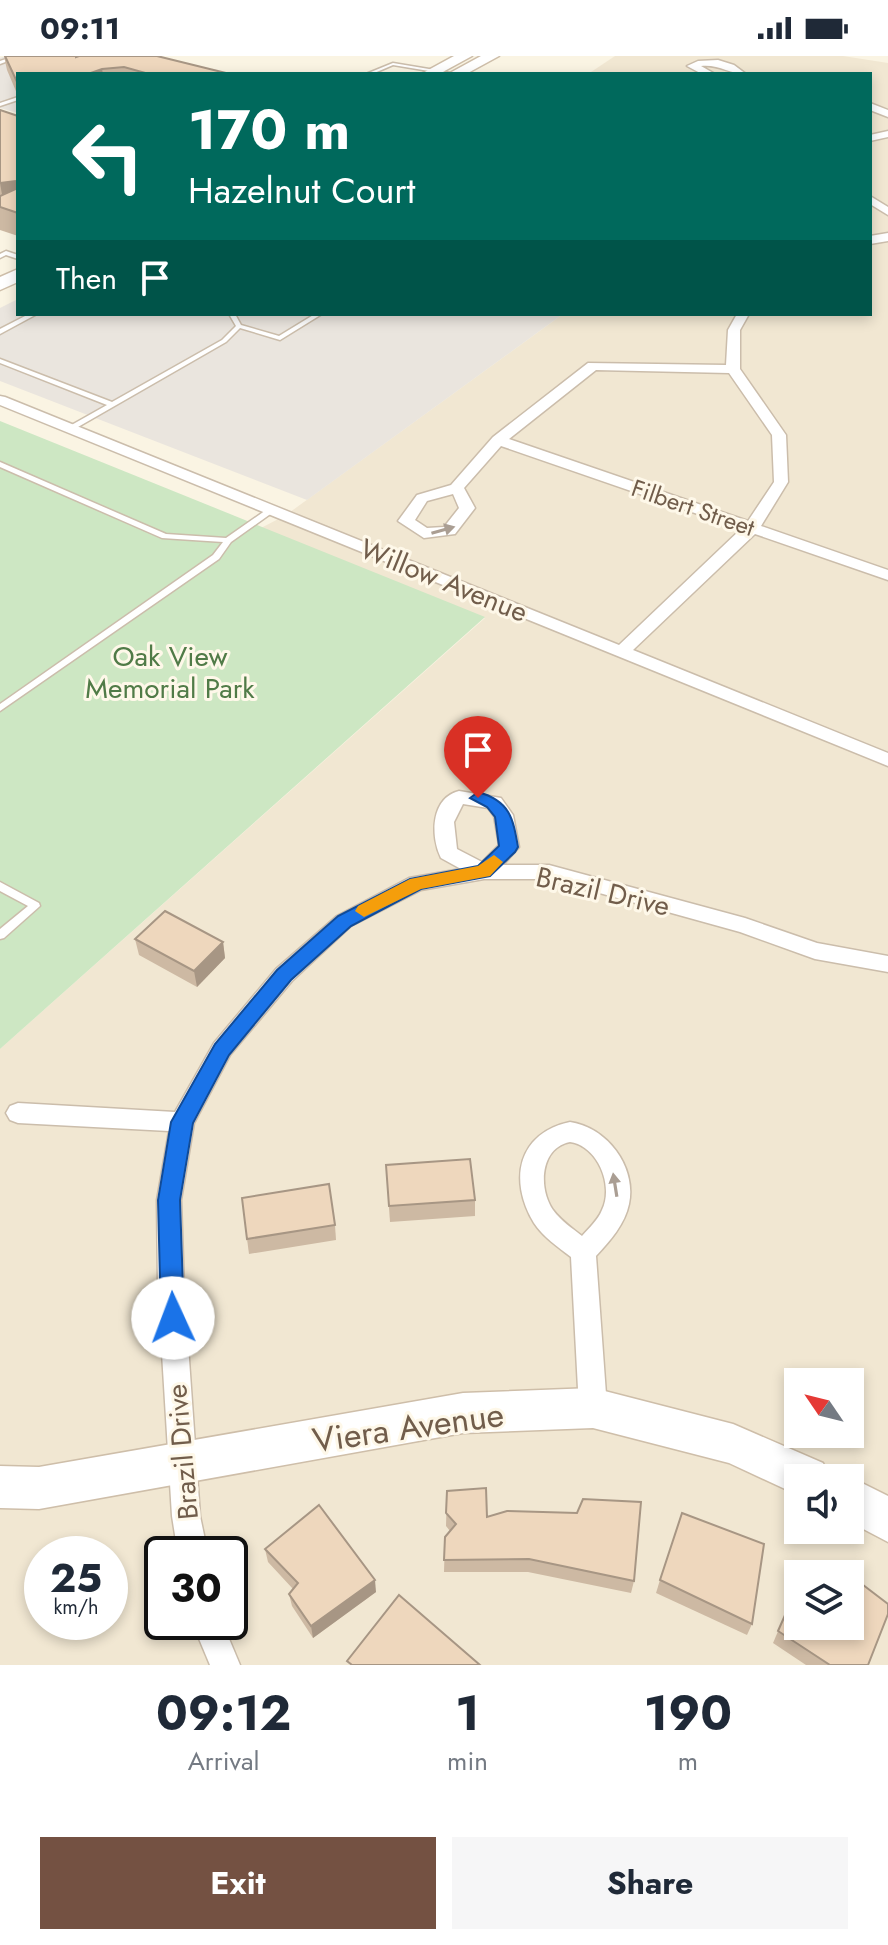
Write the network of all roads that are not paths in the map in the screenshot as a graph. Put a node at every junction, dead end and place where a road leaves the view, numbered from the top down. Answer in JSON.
{"nodes":[{"id":1,"x":19,"y":56,"type":"edge"},
{"id":2,"x":465,"y":56,"type":"edge"},
{"id":3,"x":492,"y":56,"type":"edge"},
{"id":4,"x":0,"y":63,"type":"edge"},
{"id":5,"x":373,"y":72,"type":"edge"},
{"id":6,"x":437,"y":72,"type":"edge"},
{"id":7,"x":443,"y":72,"type":"edge"},
{"id":8,"x":445,"y":72,"type":"edge"},
{"id":9,"x":701,"y":72,"type":"edge"},
{"id":10,"x":738,"y":72,"type":"edge"},
{"id":11,"x":30,"y":316,"type":"edge"},
{"id":12,"x":233,"y":316,"type":"edge"},
{"id":13,"x":316,"y":316,"type":"edge"},
{"id":14,"x":742,"y":316,"type":"edge"},
{"id":15,"x":239,"y":326,"type":"junction"},
{"id":16,"x":0,"y":332,"type":"edge"},
{"id":17,"x":0,"y":361,"type":"edge"},
{"id":18,"x":733,"y":369,"type":"junction"},
{"id":19,"x":0,"y":400,"type":"edge"},
{"id":20,"x":113,"y":405,"type":"junction"},
{"id":21,"x":71,"y":429,"type":"junction"},
{"id":22,"x":498,"y":440,"type":"junction"},
{"id":23,"x":0,"y":464,"type":"edge"},
{"id":24,"x":456,"y":488,"type":"dead end"},
{"id":25,"x":272,"y":510,"type":"junction"},
{"id":26,"x":752,"y":528,"type":"junction"},
{"id":27,"x":228,"y":540,"type":"junction"},
{"id":28,"x":888,"y":575,"type":"edge"},
{"id":29,"x":621,"y":652,"type":"junction"},
{"id":30,"x":0,"y":708,"type":"edge"},
{"id":31,"x":888,"y":760,"type":"edge"},
{"id":32,"x":0,"y":886,"type":"edge"},
{"id":33,"x":0,"y":935,"type":"edge"},
{"id":34,"x":888,"y":964,"type":"edge"},
{"id":35,"x":18,"y":1113,"type":"dead end"},
{"id":36,"x":182,"y":1122,"type":"junction"},
{"id":37,"x":583,"y":1252,"type":"junction"},
{"id":38,"x":593,"y":1408,"type":"junction"},
{"id":39,"x":183,"y":1462,"type":"junction"},
{"id":40,"x":784,"y":1467,"type":"edge"},
{"id":41,"x":0,"y":1487,"type":"edge"},
{"id":42,"x":864,"y":1506,"type":"edge"},
{"id":43,"x":888,"y":1520,"type":"edge"},
{"id":44,"x":191,"y":1536,"type":"edge"},
{"id":45,"x":215,"y":1640,"type":"edge"},
{"id":46,"x":225,"y":1665,"type":"edge"}],
"edges":[{"from":1,"to":4,"type":"lane"},
{"from":2,"to":7,"type":"street"},
{"from":3,"to":8,"type":"street"},
{"from":5,"to":6,"type":"lane"},
{"from":9,"to":10,"type":"street"},
{"from":11,"to":16,"type":"lane"},
{"from":12,"to":15,"type":"lane"},
{"from":13,"to":15,"type":"lane"},
{"from":14,"to":18,"type":"street"},
{"from":15,"to":20,"type":"lane"},
{"from":17,"to":20,"type":"lane"},
{"from":18,"to":22,"type":"street"},
{"from":18,"to":26,"type":"street"},
{"from":19,"to":21,"type":"street","name":"Willow Avenue"},
{"from":20,"to":21,"type":"lane"},
{"from":21,"to":25,"type":"street","name":"Willow Avenue"},
{"from":22,"to":24,"type":"street"},
{"from":22,"to":26,"type":"street","name":"Filbert Street"},
{"from":23,"to":27,"type":"lane"},
{"from":25,"to":27,"type":"lane"},
{"from":25,"to":29,"type":"street","name":"Willow Avenue"},
{"from":26,"to":28,"type":"street","name":"Filbert Street"},
{"from":26,"to":29,"type":"street"},
{"from":27,"to":30,"type":"lane"},
{"from":29,"to":31,"type":"street","name":"Willow Avenue"},
{"from":32,"to":33,"type":"lane"},
{"from":34,"to":36,"type":"street","name":"Brazil Drive"},
{"from":35,"to":36,"type":"street"},
{"from":36,"to":39,"type":"street","name":"Brazil Drive"},
{"from":37,"to":37,"type":"street","one_way":true},
{"from":37,"to":38,"type":"street"},
{"from":38,"to":39,"type":"street","name":"Viera Avenue"},
{"from":38,"to":40,"type":"street","name":"Viera Avenue"},
{"from":39,"to":41,"type":"street","name":"Viera Avenue"},
{"from":39,"to":44,"type":"street","name":"Brazil Drive"},
{"from":42,"to":43,"type":"street"},
{"from":45,"to":46,"type":"street"}]}
